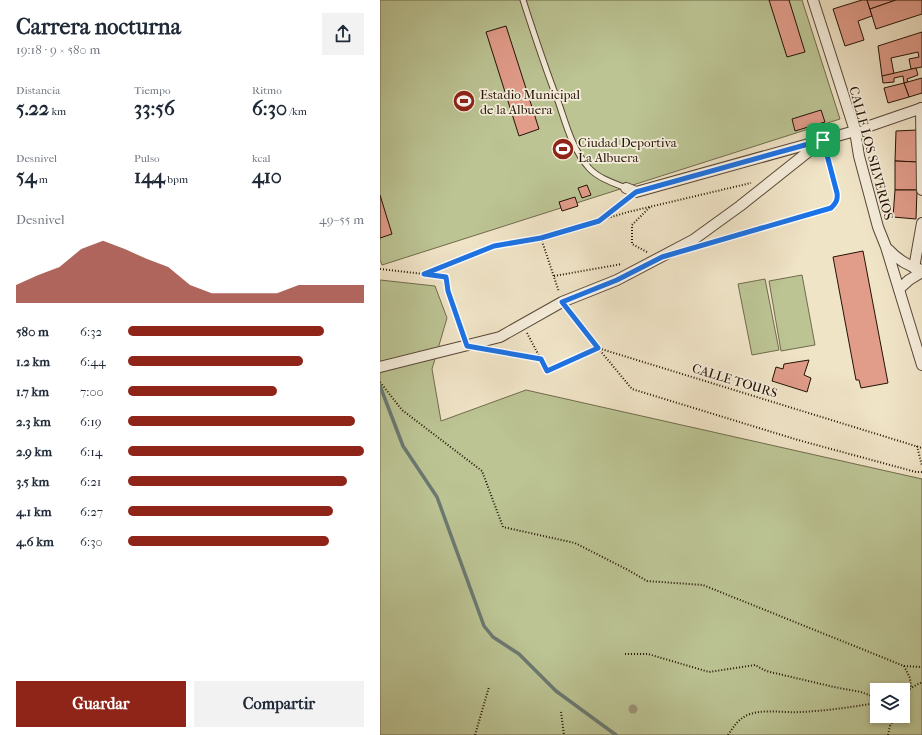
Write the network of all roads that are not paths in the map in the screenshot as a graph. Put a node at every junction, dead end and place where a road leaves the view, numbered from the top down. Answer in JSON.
{"nodes":[{"id":1,"x":523,"y":0,"type":"edge"},
{"id":2,"x":814,"y":0,"type":"edge"},
{"id":3,"x":922,"y":108,"type":"edge"},
{"id":4,"x":855,"y":131,"type":"junction"},
{"id":5,"x":823,"y":140,"type":"junction"},
{"id":6,"x":626,"y":188,"type":"joint"},
{"id":7,"x":922,"y":190,"type":"edge"},
{"id":8,"x":922,"y":223,"type":"edge"},
{"id":9,"x":897,"y":263,"type":"junction"},
{"id":10,"x":919,"y":270,"type":"edge"},
{"id":11,"x":899,"y":289,"type":"junction"},
{"id":12,"x":922,"y":365,"type":"edge"},
{"id":13,"x":380,"y":367,"type":"edge"}],
"edges":[{"from":1,"to":6,"type":"lane"},
{"from":2,"to":4,"type":"street","name":"CALLE LOS SILVERIOS"},
{"from":3,"to":4,"type":"street"},
{"from":3,"to":7,"type":"street"},
{"from":4,"to":5,"type":"street"},
{"from":4,"to":9,"type":"street","name":"CALLE LOS SILVERIOS"},
{"from":5,"to":6,"type":"street"},
{"from":5,"to":13,"type":"street"},
{"from":8,"to":10,"type":"street"},
{"from":9,"to":10,"type":"street"},
{"from":9,"to":11,"type":"street"},
{"from":10,"to":11,"type":"street"},
{"from":11,"to":12,"type":"street"}]}
